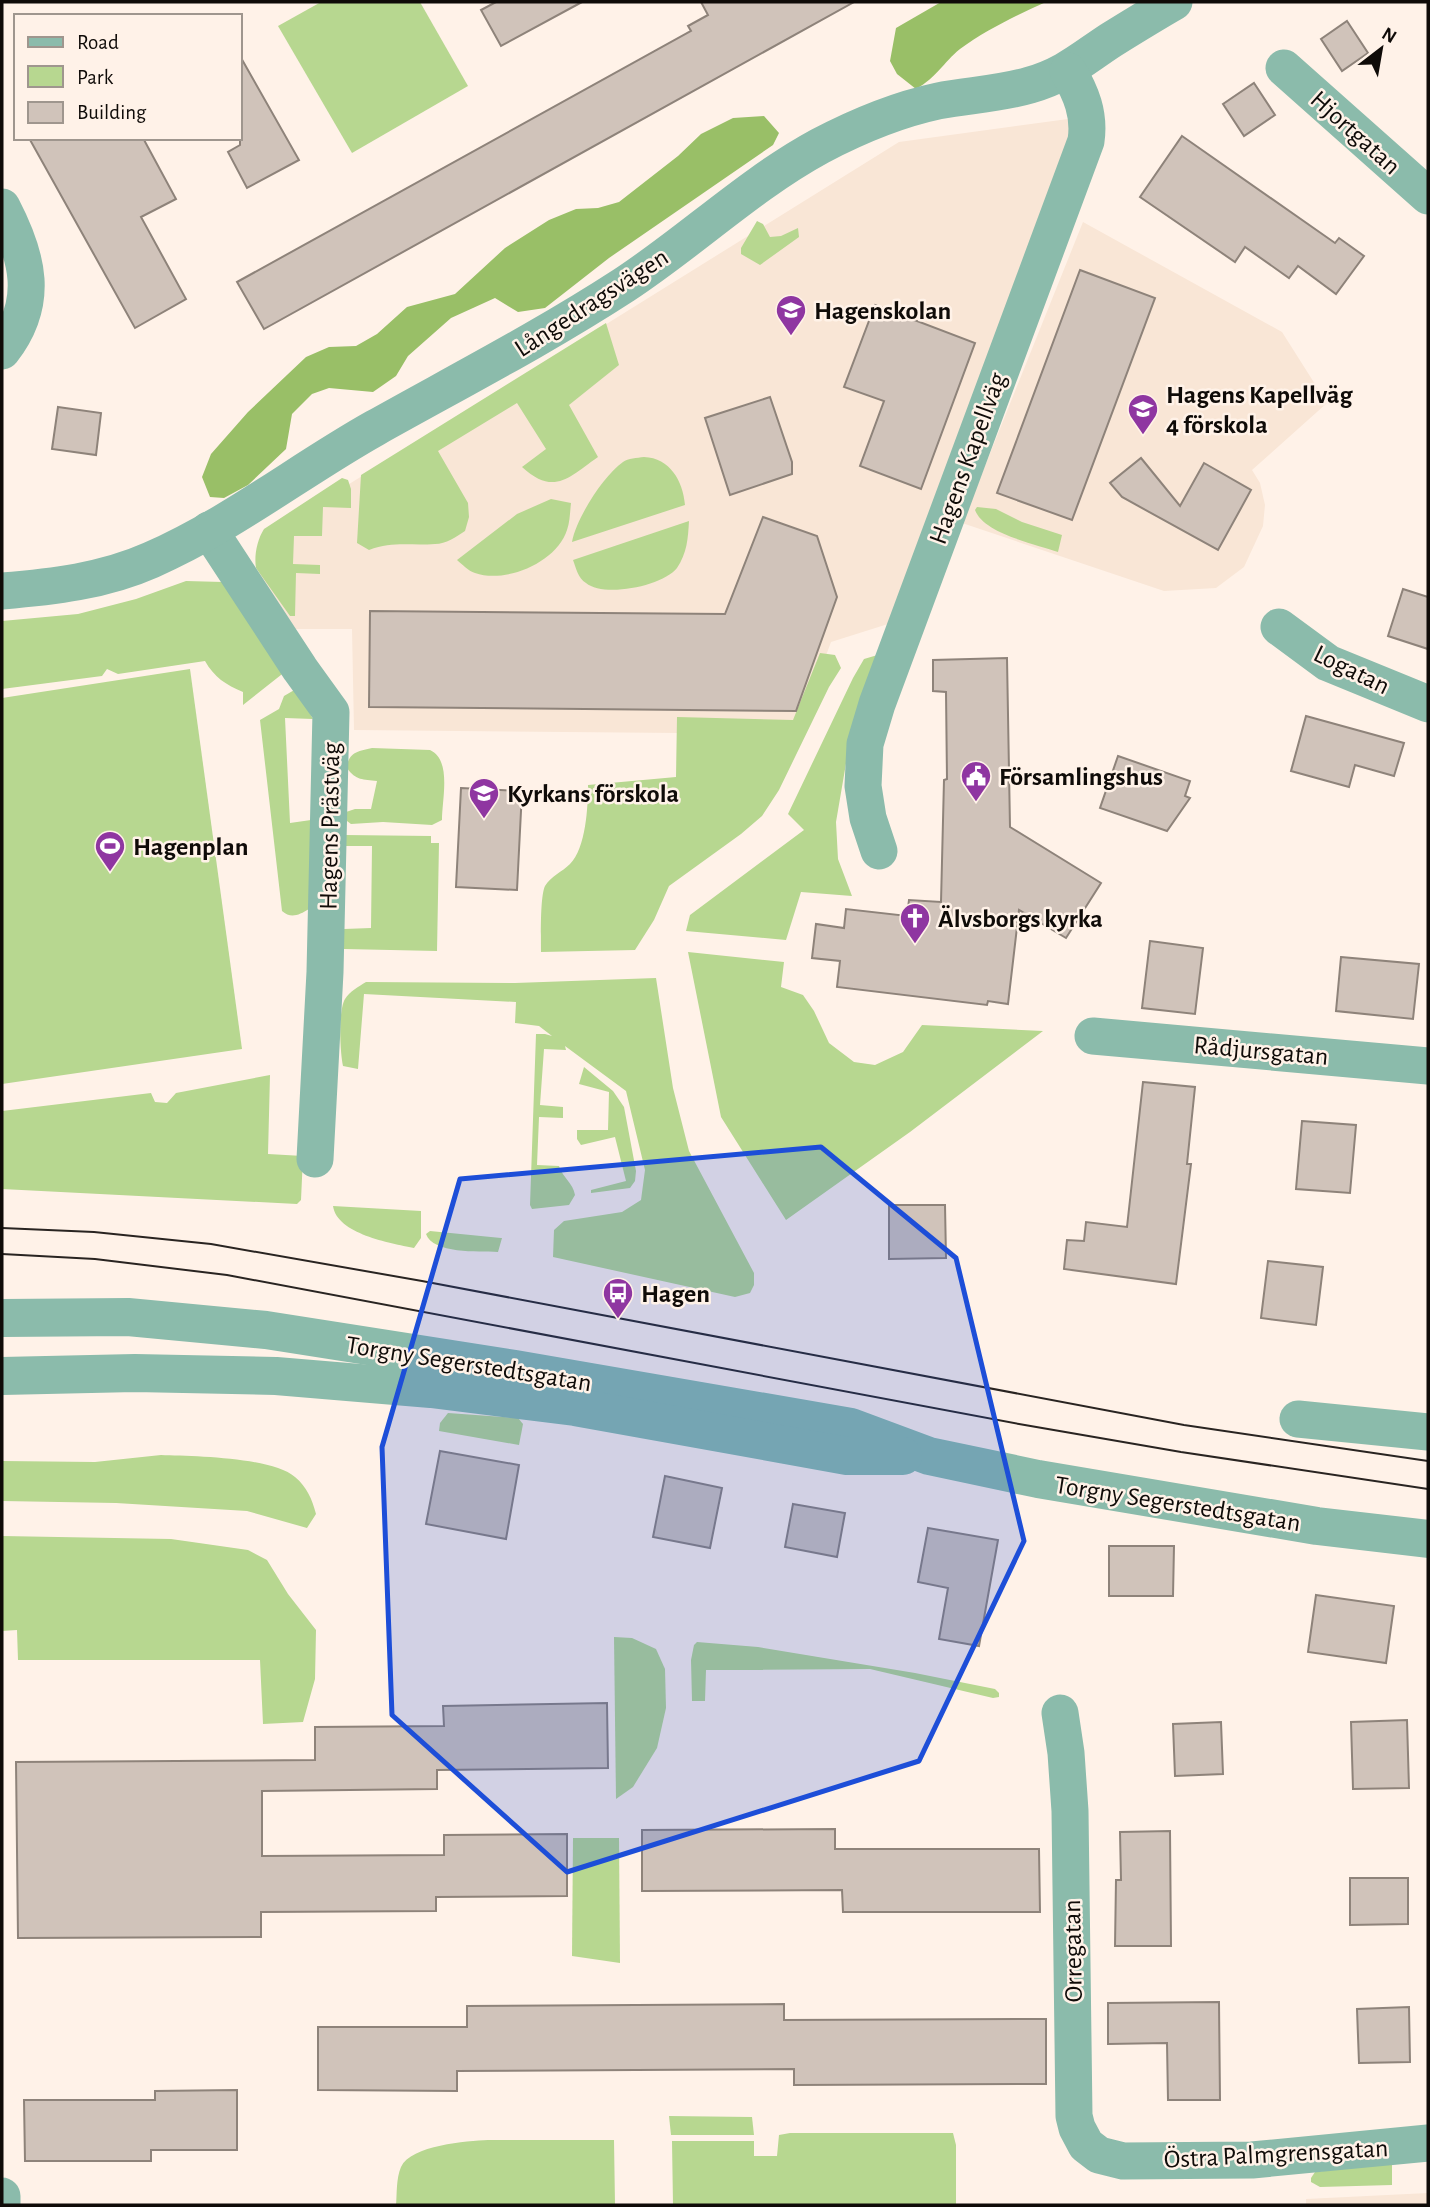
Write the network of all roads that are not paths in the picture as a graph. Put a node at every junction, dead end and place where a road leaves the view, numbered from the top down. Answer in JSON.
{"nodes":[{"id":1,"x":1174,"y":2,"type":"edge"},
{"id":2,"x":1284,"y":68,"type":"dead end"},
{"id":3,"x":1068,"y":71,"type":"junction"},
{"id":4,"x":1428,"y":196,"type":"edge"},
{"id":5,"x":2,"y":207,"type":"edge"},
{"id":6,"x":2,"y":351,"type":"edge"},
{"id":7,"x":209,"y":530,"type":"junction"},
{"id":8,"x":2,"y":591,"type":"edge"},
{"id":9,"x":1279,"y":627,"type":"dead end"},
{"id":10,"x":1428,"y":704,"type":"edge"},
{"id":11,"x":878,"y":851,"type":"dead end"},
{"id":12,"x":1093,"y":1036,"type":"dead end"},
{"id":13,"x":1428,"y":1066,"type":"edge"},
{"id":14,"x":315,"y":1159,"type":"dead end"},
{"id":15,"x":2,"y":1318,"type":"edge"},
{"id":16,"x":2,"y":1376,"type":"edge"},
{"id":17,"x":1298,"y":1419,"type":"dead end"},
{"id":18,"x":1428,"y":1432,"type":"edge"},
{"id":19,"x":929,"y":1456,"type":"junction"},
{"id":20,"x":1428,"y":1539,"type":"edge"},
{"id":21,"x":1060,"y":1713,"type":"dead end"},
{"id":22,"x":1428,"y":2143,"type":"edge"},
{"id":23,"x":1123,"y":2161,"type":"joint"},
{"id":24,"x":2,"y":2196,"type":"edge"},
{"id":25,"x":2,"y":2205,"type":"edge"}],
"edges":[{"from":1,"to":3,"type":"street","name":"Långedragsvägen"},
{"from":2,"to":4,"type":"street","name":"Hjortgatan"},
{"from":3,"to":7,"type":"street","name":"Långedragsvägen"},
{"from":3,"to":11,"type":"street","name":"Hagens Kapellväg"},
{"from":5,"to":6,"type":"street"},
{"from":7,"to":8,"type":"street","name":"Långedragsvägen"},
{"from":7,"to":14,"type":"street","name":"Hagens Prästväg"},
{"from":9,"to":10,"type":"street","name":"Logatan"},
{"from":12,"to":13,"type":"street","name":"Rådjursgatan"},
{"from":15,"to":19,"type":"street","name":"Torgny Segerstedtsgatan"},
{"from":16,"to":19,"type":"street","name":"Torgny Segerstedtsgatan"},
{"from":17,"to":18,"type":"street"},
{"from":19,"to":20,"type":"street","name":"Torgny Segerstedtsgatan"},
{"from":21,"to":23,"type":"street","name":"Orregatan"},
{"from":22,"to":23,"type":"street","name":"Östra Palmgrensgatan"},
{"from":24,"to":25,"type":"street"}]}
